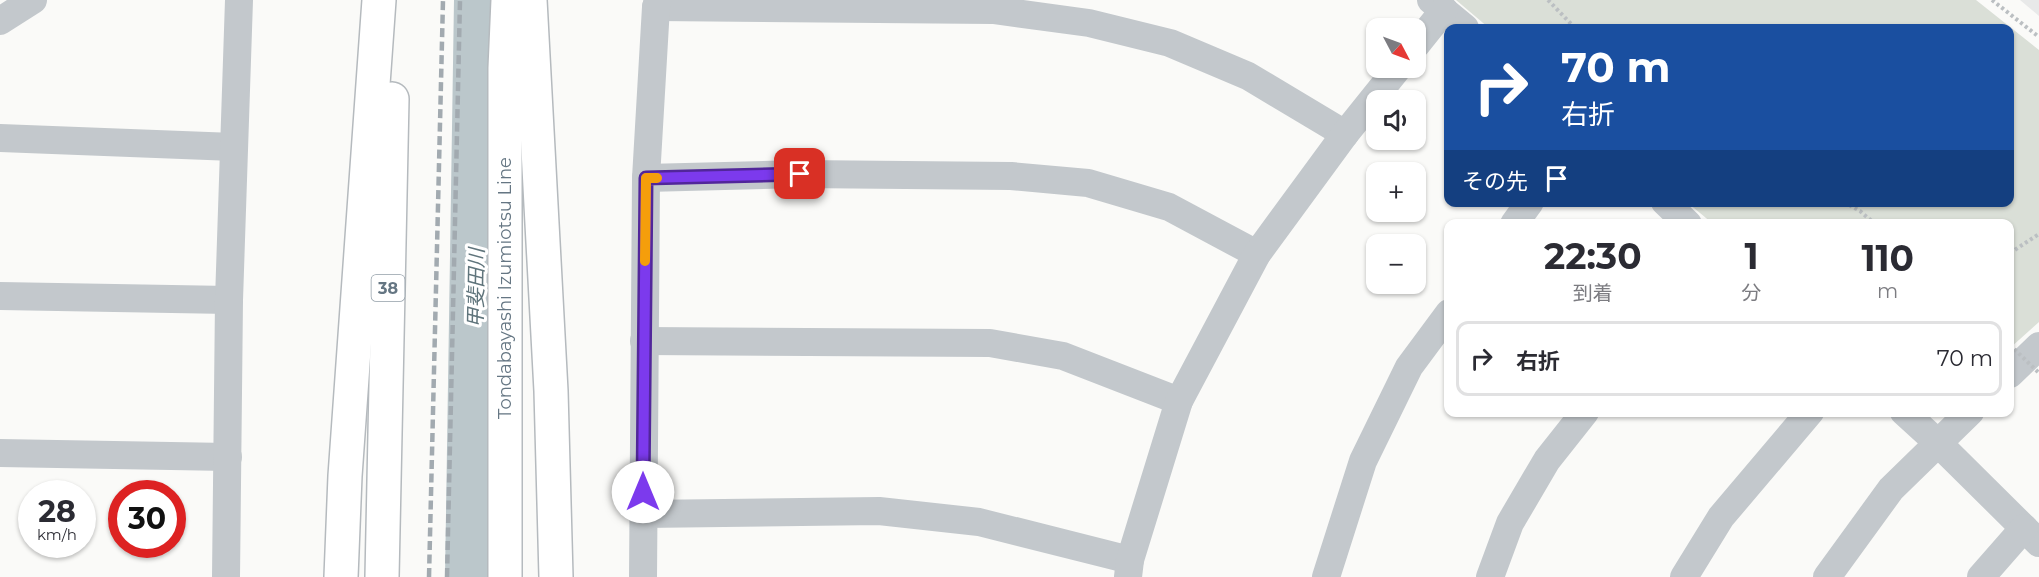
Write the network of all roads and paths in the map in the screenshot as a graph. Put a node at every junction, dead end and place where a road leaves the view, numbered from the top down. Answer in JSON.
{"nodes":[{"id":1,"x":33,"y":0,"type":"edge"},
{"id":2,"x":239,"y":0,"type":"edge"},
{"id":3,"x":379,"y":0,"type":"edge"},
{"id":4,"x":391,"y":0,"type":"edge"},
{"id":5,"x":508,"y":0,"type":"edge"},
{"id":6,"x":530,"y":0,"type":"edge"},
{"id":7,"x":1548,"y":0,"type":"edge"},
{"id":8,"x":1992,"y":0,"type":"edge"},
{"id":9,"x":657,"y":3,"type":"edge"},
{"id":10,"x":1446,"y":13,"type":"edge"},
{"id":11,"x":0,"y":21,"type":"edge"},
{"id":12,"x":1571,"y":24,"type":"edge"},
{"id":13,"x":1426,"y":34,"type":"edge"},
{"id":14,"x":2039,"y":37,"type":"edge"},
{"id":15,"x":1390,"y":78,"type":"edge"},
{"id":16,"x":1344,"y":134,"type":"junction"},
{"id":17,"x":0,"y":138,"type":"edge"},
{"id":18,"x":234,"y":147,"type":"junction"},
{"id":19,"x":646,"y":178,"type":"junction"},
{"id":20,"x":1670,"y":207,"type":"edge"},
{"id":21,"x":1852,"y":207,"type":"edge"},
{"id":22,"x":1684,"y":219,"type":"edge"},
{"id":23,"x":1869,"y":219,"type":"edge"},
{"id":24,"x":2039,"y":234,"type":"edge"},
{"id":25,"x":2014,"y":250,"type":"edge"},
{"id":26,"x":1257,"y":254,"type":"junction"},
{"id":27,"x":0,"y":296,"type":"edge"},
{"id":28,"x":229,"y":300,"type":"junction"},
{"id":29,"x":1444,"y":319,"type":"edge"},
{"id":30,"x":644,"y":341,"type":"junction"},
{"id":31,"x":2039,"y":346,"type":"edge"},
{"id":32,"x":2014,"y":349,"type":"edge"},
{"id":33,"x":2014,"y":370,"type":"edge"},
{"id":34,"x":2039,"y":374,"type":"edge"},
{"id":35,"x":1179,"y":401,"type":"junction"},
{"id":36,"x":1581,"y":417,"type":"edge"},
{"id":37,"x":1806,"y":417,"type":"edge"},
{"id":38,"x":1909,"y":417,"type":"edge"},
{"id":39,"x":1965,"y":417,"type":"edge"},
{"id":40,"x":1938,"y":443,"type":"junction"},
{"id":41,"x":0,"y":453,"type":"edge"},
{"id":42,"x":228,"y":457,"type":"junction"},
{"id":43,"x":643,"y":514,"type":"junction"},
{"id":44,"x":2031,"y":536,"type":"edge"},
{"id":45,"x":1129,"y":569,"type":"edge"},
{"id":46,"x":226,"y":577,"type":"edge"},
{"id":47,"x":341,"y":577,"type":"edge"},
{"id":48,"x":382,"y":577,"type":"edge"},
{"id":49,"x":505,"y":577,"type":"edge"},
{"id":50,"x":556,"y":577,"type":"edge"},
{"id":51,"x":643,"y":577,"type":"edge"},
{"id":52,"x":1326,"y":577,"type":"edge"},
{"id":53,"x":1490,"y":577,"type":"edge"},
{"id":54,"x":1684,"y":577,"type":"edge"},
{"id":55,"x":1827,"y":577,"type":"edge"},
{"id":56,"x":1981,"y":577,"type":"edge"}],
"edges":[{"from":1,"to":11,"type":"street"},
{"from":2,"to":18,"type":"street"},
{"from":3,"to":47,"type":"main road"},
{"from":4,"to":48,"type":"main road","number":"38"},
{"from":5,"to":49,"type":"main road","name":"Tondabayashi Izumiotsu Line"},
{"from":6,"to":50,"type":"main road"},
{"from":7,"to":12,"type":"path"},
{"from":8,"to":14,"type":"path"},
{"from":9,"to":16,"type":"street"},
{"from":9,"to":19,"type":"street"},
{"from":10,"to":13,"type":"street"},
{"from":15,"to":16,"type":"street"},
{"from":16,"to":26,"type":"street"},
{"from":17,"to":18,"type":"street"},
{"from":18,"to":28,"type":"street"},
{"from":19,"to":26,"type":"street"},
{"from":19,"to":30,"type":"street"},
{"from":20,"to":22,"type":"street"},
{"from":21,"to":23,"type":"path"},
{"from":24,"to":25,"type":"path"},
{"from":26,"to":35,"type":"street"},
{"from":27,"to":28,"type":"street"},
{"from":28,"to":42,"type":"street"},
{"from":29,"to":52,"type":"street"},
{"from":30,"to":35,"type":"street"},
{"from":30,"to":43,"type":"street"},
{"from":31,"to":33,"type":"street"},
{"from":32,"to":34,"type":"path","bridge":true},
{"from":35,"to":45,"type":"street"},
{"from":36,"to":53,"type":"street"},
{"from":37,"to":54,"type":"street"},
{"from":38,"to":40,"type":"street"},
{"from":39,"to":40,"type":"street"},
{"from":40,"to":44,"type":"street"},
{"from":40,"to":55,"type":"street"},
{"from":41,"to":42,"type":"street"},
{"from":42,"to":46,"type":"street"},
{"from":43,"to":45,"type":"street"},
{"from":43,"to":51,"type":"street"},
{"from":44,"to":56,"type":"street"}]}
